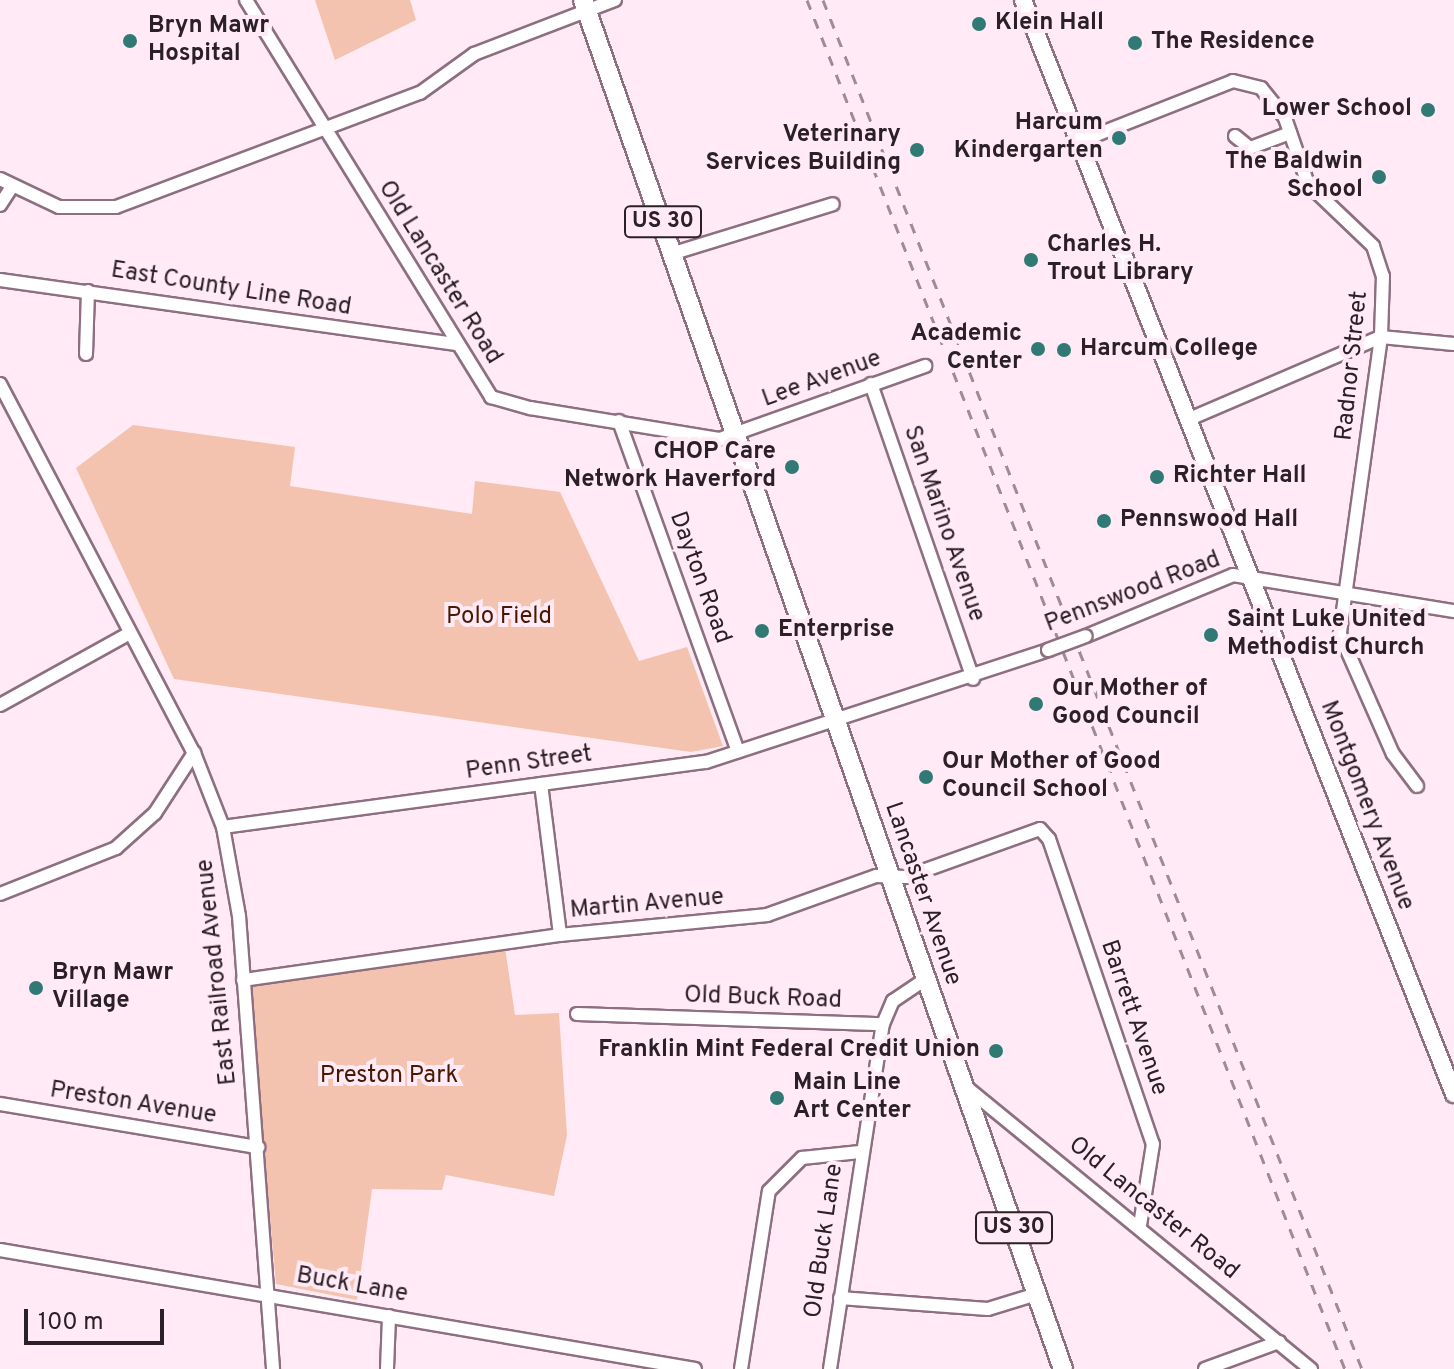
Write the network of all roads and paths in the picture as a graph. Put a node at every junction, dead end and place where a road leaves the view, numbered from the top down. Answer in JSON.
{"nodes":[{"id":1,"x":246,"y":0,"type":"edge"},
{"id":2,"x":615,"y":0,"type":"edge"},
{"id":3,"x":1023,"y":0,"type":"edge"},
{"id":4,"x":585,"y":5,"type":"edge"},
{"id":5,"x":324,"y":130,"type":"junction"},
{"id":6,"x":1290,"y":133,"type":"junction"},
{"id":7,"x":1235,"y":136,"type":"dead end"},
{"id":8,"x":1081,"y":141,"type":"junction"},
{"id":9,"x":0,"y":179,"type":"edge"},
{"id":10,"x":11,"y":188,"type":"junction"},
{"id":11,"x":833,"y":204,"type":"dead end"},
{"id":12,"x":0,"y":205,"type":"edge"},
{"id":13,"x":674,"y":253,"type":"junction"},
{"id":14,"x":0,"y":280,"type":"edge"},
{"id":15,"x":88,"y":291,"type":"junction"},
{"id":16,"x":1381,"y":337,"type":"junction"},
{"id":17,"x":455,"y":344,"type":"junction"},
{"id":18,"x":1454,"y":344,"type":"edge"},
{"id":19,"x":86,"y":354,"type":"dead end"},
{"id":20,"x":925,"y":366,"type":"dead end"},
{"id":21,"x":0,"y":384,"type":"edge"},
{"id":22,"x":871,"y":384,"type":"junction"},
{"id":23,"x":1187,"y":420,"type":"junction"},
{"id":24,"x":619,"y":421,"type":"junction"},
{"id":25,"x":735,"y":436,"type":"junction"},
{"id":26,"x":1251,"y":579,"type":"junction"},
{"id":27,"x":1348,"y":594,"type":"junction"},
{"id":28,"x":1454,"y":611,"type":"edge"},
{"id":29,"x":128,"y":634,"type":"junction"},
{"id":30,"x":973,"y":679,"type":"junction"},
{"id":31,"x":0,"y":705,"type":"edge"},
{"id":32,"x":836,"y":719,"type":"junction"},
{"id":33,"x":738,"y":751,"type":"junction"},
{"id":34,"x":194,"y":753,"type":"junction"},
{"id":35,"x":541,"y":784,"type":"junction"},
{"id":36,"x":1417,"y":786,"type":"dead end"},
{"id":37,"x":223,"y":827,"type":"junction"},
{"id":38,"x":1042,"y":830,"type":"joint"},
{"id":39,"x":890,"y":875,"type":"junction"},
{"id":40,"x":0,"y":894,"type":"edge"},
{"id":41,"x":560,"y":935,"type":"junction"},
{"id":42,"x":926,"y":979,"type":"junction"},
{"id":43,"x":243,"y":980,"type":"junction"},
{"id":44,"x":577,"y":1014,"type":"dead end"},
{"id":45,"x":883,"y":1024,"type":"junction"},
{"id":46,"x":965,"y":1087,"type":"junction"},
{"id":47,"x":1454,"y":1094,"type":"edge"},
{"id":48,"x":0,"y":1104,"type":"edge"},
{"id":49,"x":258,"y":1147,"type":"junction"},
{"id":50,"x":860,"y":1152,"type":"junction"},
{"id":51,"x":1140,"y":1225,"type":"junction"},
{"id":52,"x":0,"y":1250,"type":"edge"},
{"id":53,"x":269,"y":1294,"type":"junction"},
{"id":54,"x":1037,"y":1294,"type":"junction"},
{"id":55,"x":840,"y":1298,"type":"junction"},
{"id":56,"x":389,"y":1316,"type":"junction"},
{"id":57,"x":1279,"y":1342,"type":"junction"},
{"id":58,"x":273,"y":1369,"type":"edge"},
{"id":59,"x":387,"y":1369,"type":"edge"},
{"id":60,"x":695,"y":1369,"type":"edge"},
{"id":61,"x":741,"y":1369,"type":"edge"},
{"id":62,"x":830,"y":1369,"type":"edge"},
{"id":63,"x":1063,"y":1369,"type":"edge"},
{"id":64,"x":1205,"y":1369,"type":"edge"},
{"id":65,"x":1311,"y":1369,"type":"edge"}],
"edges":[{"from":1,"to":5,"type":"street","name":"Old Lancaster Road"},
{"from":2,"to":4,"type":"street"},
{"from":3,"to":8,"type":"main road","name":"Montgomery Avenue"},
{"from":4,"to":5,"type":"street"},
{"from":4,"to":13,"type":"highway","number":"US 30"},
{"from":5,"to":10,"type":"street"},
{"from":5,"to":17,"type":"street","name":"Old Lancaster Road"},
{"from":6,"to":7,"type":"street"},
{"from":6,"to":8,"type":"street","name":"Radnor Street"},
{"from":6,"to":16,"type":"street","name":"Radnor Street"},
{"from":8,"to":23,"type":"main road","name":"Montgomery Avenue"},
{"from":9,"to":10,"type":"street"},
{"from":10,"to":12,"type":"street"},
{"from":11,"to":13,"type":"street"},
{"from":13,"to":25,"type":"highway","number":"US 30"},
{"from":14,"to":15,"type":"street","name":"East County Line Road"},
{"from":15,"to":17,"type":"street","name":"East County Line Road"},
{"from":15,"to":19,"type":"street"},
{"from":16,"to":18,"type":"street"},
{"from":16,"to":23,"type":"street"},
{"from":16,"to":27,"type":"street","name":"Radnor Street"},
{"from":17,"to":24,"type":"street","name":"Old Lancaster Road"},
{"from":20,"to":22,"type":"street","name":"Lee Avenue"},
{"from":21,"to":29,"type":"street","name":"East Railroad Avenue"},
{"from":22,"to":25,"type":"street","name":"Lee Avenue"},
{"from":22,"to":30,"type":"street","name":"San Marino Avenue"},
{"from":23,"to":26,"type":"main road","name":"Montgomery Avenue"},
{"from":24,"to":25,"type":"street","name":"Old Lancaster Road"},
{"from":24,"to":33,"type":"street","name":"Dayton Road"},
{"from":25,"to":32,"type":"highway","name":"Lancaster Avenue","number":"US 30"},
{"from":26,"to":27,"type":"street","name":"Pennswood Road"},
{"from":26,"to":30,"type":"street","name":"Pennswood Road","bridge":true},
{"from":26,"to":47,"type":"main road","name":"Montgomery Avenue"},
{"from":27,"to":28,"type":"street","name":"Pennswood Road"},
{"from":27,"to":36,"type":"street","name":"Radnor Street"},
{"from":29,"to":31,"type":"street"},
{"from":29,"to":34,"type":"street","name":"East Railroad Avenue"},
{"from":30,"to":32,"type":"street","name":"Pennswood Road"},
{"from":32,"to":33,"type":"street","name":"Penn Street"},
{"from":32,"to":39,"type":"highway","name":"Lancaster Avenue","number":"US 30"},
{"from":33,"to":35,"type":"street","name":"Penn Street"},
{"from":34,"to":37,"type":"street","name":"East Railroad Avenue"},
{"from":34,"to":40,"type":"street"},
{"from":35,"to":37,"type":"street","name":"Penn Street"},
{"from":35,"to":41,"type":"street"},
{"from":37,"to":43,"type":"street","name":"East Railroad Avenue"},
{"from":38,"to":39,"type":"street","name":"Martin Avenue"},
{"from":38,"to":51,"type":"street","name":"Barrett Avenue"},
{"from":39,"to":41,"type":"street","name":"Martin Avenue"},
{"from":39,"to":42,"type":"highway","name":"Lancaster Avenue","number":"US 30"},
{"from":41,"to":43,"type":"street","name":"Martin Avenue"},
{"from":42,"to":45,"type":"street"},
{"from":42,"to":46,"type":"highway","name":"Lancaster Avenue","number":"US 30"},
{"from":43,"to":49,"type":"street","name":"East Railroad Avenue"},
{"from":44,"to":45,"type":"street","name":"Old Buck Road"},
{"from":45,"to":50,"type":"street","name":"Old Buck Lane"},
{"from":46,"to":51,"type":"street","name":"Old Lancaster Road"},
{"from":46,"to":54,"type":"highway","name":"Lancaster Avenue","number":"US 30"},
{"from":48,"to":49,"type":"street","name":"Preston Avenue"},
{"from":49,"to":53,"type":"street","name":"East Railroad Avenue"},
{"from":50,"to":55,"type":"street","name":"Old Buck Lane"},
{"from":50,"to":61,"type":"street"},
{"from":51,"to":57,"type":"street","name":"Old Lancaster Road"},
{"from":52,"to":53,"type":"street","name":"Buck Lane"},
{"from":53,"to":56,"type":"street","name":"Buck Lane"},
{"from":53,"to":58,"type":"street","name":"East Railroad Avenue"},
{"from":54,"to":55,"type":"street"},
{"from":54,"to":63,"type":"highway","name":"Lancaster Avenue","number":"US 30"},
{"from":55,"to":62,"type":"street","name":"Old Buck Lane"},
{"from":56,"to":59,"type":"street"},
{"from":56,"to":60,"type":"street","name":"Buck Lane"},
{"from":57,"to":64,"type":"street"},
{"from":57,"to":65,"type":"street","name":"Old Lancaster Road"}]}
